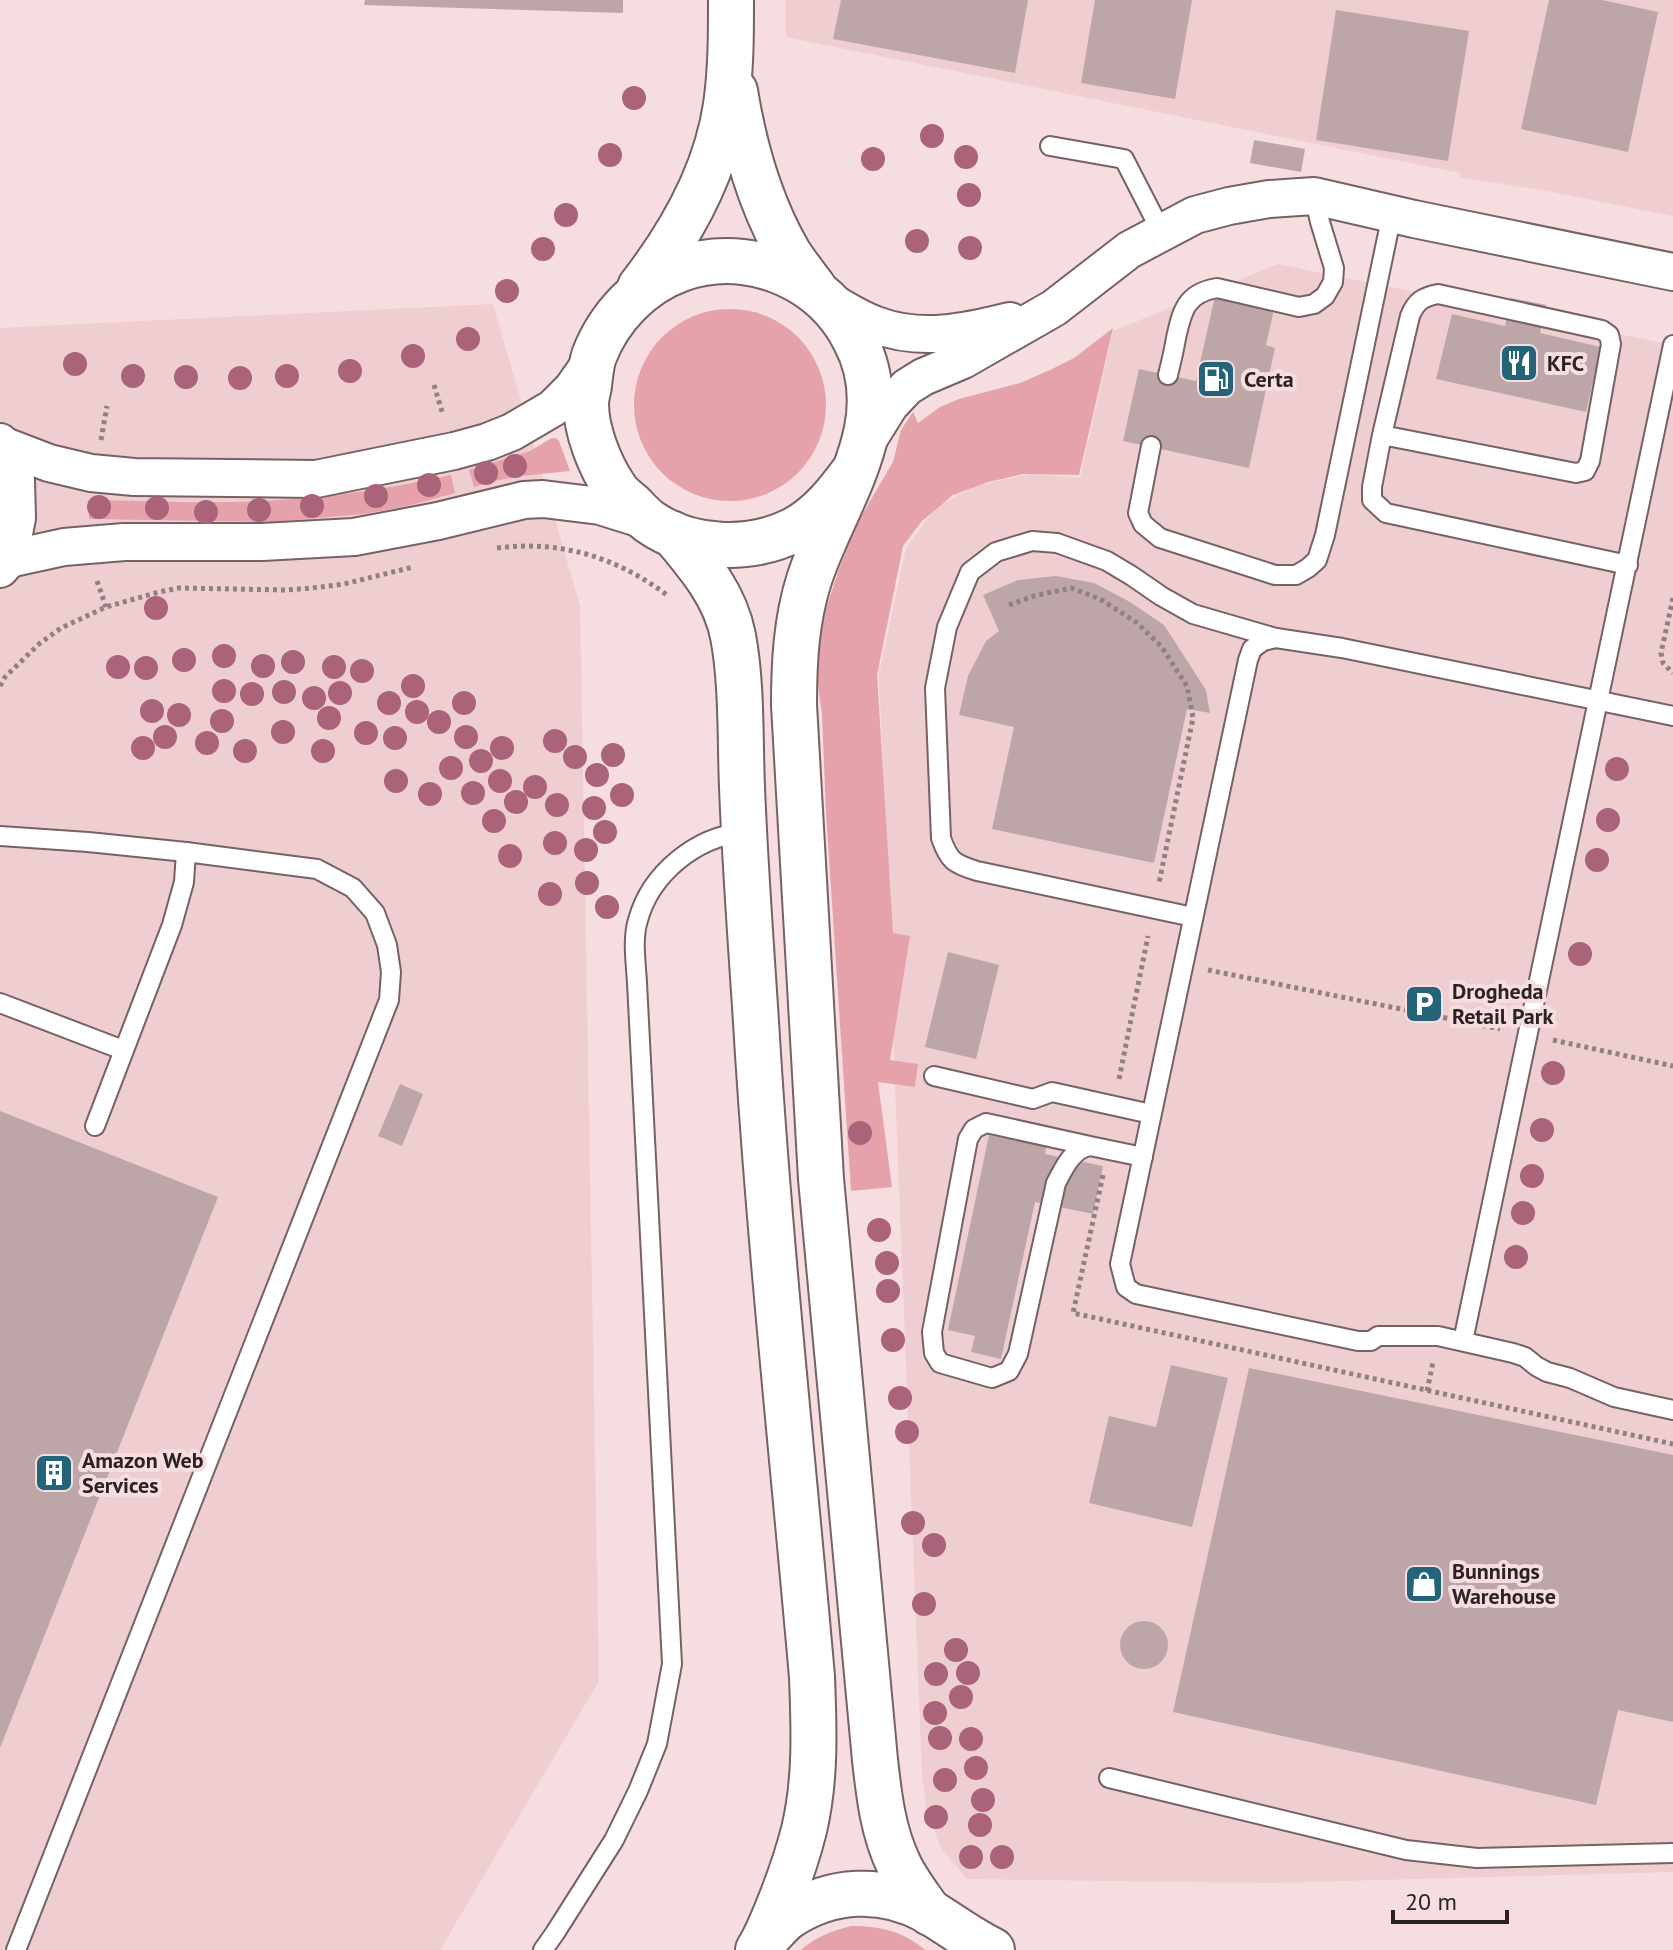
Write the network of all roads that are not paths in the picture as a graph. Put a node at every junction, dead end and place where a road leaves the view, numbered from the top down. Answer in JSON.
{"nodes":[{"id":1,"x":731,"y":0,"type":"edge"},
{"id":2,"x":731,"y":54,"type":"junction"},
{"id":3,"x":1050,"y":146,"type":"dead end"},
{"id":4,"x":1314,"y":196,"type":"junction"},
{"id":5,"x":1392,"y":214,"type":"junction"},
{"id":6,"x":1162,"y":233,"type":"junction"},
{"id":7,"x":1673,"y":272,"type":"edge"},
{"id":8,"x":820,"y":294,"type":"junction"},
{"id":9,"x":624,"y":307,"type":"junction"},
{"id":10,"x":1054,"y":308,"type":"junction"},
{"id":11,"x":1673,"y":345,"type":"edge"},
{"id":12,"x":593,"y":359,"type":"junction"},
{"id":13,"x":1168,"y":375,"type":"dead end"},
{"id":14,"x":1382,"y":435,"type":"junction"},
{"id":15,"x":1,"y":444,"type":"edge"},
{"id":16,"x":1151,"y":446,"type":"dead end"},
{"id":17,"x":859,"y":459,"type":"junction"},
{"id":18,"x":661,"y":528,"type":"junction"},
{"id":19,"x":4,"y":564,"type":"edge"},
{"id":20,"x":1628,"y":565,"type":"junction"},
{"id":21,"x":1276,"y":638,"type":"junction"},
{"id":22,"x":1598,"y":699,"type":"junction"},
{"id":23,"x":1673,"y":716,"type":"edge"},
{"id":24,"x":744,"y":832,"type":"junction"},
{"id":25,"x":0,"y":836,"type":"edge"},
{"id":26,"x":186,"y":852,"type":"junction"},
{"id":27,"x":1193,"y":917,"type":"junction"},
{"id":28,"x":0,"y":1003,"type":"edge"},
{"id":29,"x":123,"y":1050,"type":"junction"},
{"id":30,"x":934,"y":1076,"type":"dead end"},
{"id":31,"x":1151,"y":1114,"type":"junction"},
{"id":32,"x":95,"y":1126,"type":"dead end"},
{"id":33,"x":1098,"y":1148,"type":"junction"},
{"id":34,"x":1143,"y":1157,"type":"junction"},
{"id":35,"x":1463,"y":1341,"type":"junction"},
{"id":36,"x":1673,"y":1410,"type":"edge"},
{"id":37,"x":1109,"y":1778,"type":"dead end"},
{"id":38,"x":1673,"y":1853,"type":"edge"},
{"id":39,"x":947,"y":1928,"type":"edge"},
{"id":40,"x":761,"y":1945,"type":"edge"},
{"id":41,"x":16,"y":1950,"type":"edge"},
{"id":42,"x":543,"y":1950,"type":"edge"},
{"id":43,"x":992,"y":1950,"type":"edge"}],
"edges":[{"from":1,"to":2,"type":"street"},
{"from":2,"to":8,"type":"street"},
{"from":2,"to":9,"type":"street"},
{"from":3,"to":6,"type":"lane"},
{"from":4,"to":5,"type":"street"},
{"from":4,"to":6,"type":"street"},
{"from":4,"to":13,"type":"lane"},
{"from":5,"to":7,"type":"street"},
{"from":5,"to":16,"type":"lane"},
{"from":6,"to":10,"type":"street"},
{"from":8,"to":9,"type":"street"},
{"from":8,"to":10,"type":"street"},
{"from":8,"to":17,"type":"street"},
{"from":9,"to":12,"type":"street"},
{"from":10,"to":17,"type":"street"},
{"from":11,"to":20,"type":"lane"},
{"from":12,"to":15,"type":"street"},
{"from":12,"to":18,"type":"street"},
{"from":14,"to":14,"type":"lane"},
{"from":14,"to":20,"type":"lane"},
{"from":15,"to":19,"type":"street"},
{"from":17,"to":18,"type":"street"},
{"from":17,"to":39,"type":"street"},
{"from":18,"to":19,"type":"street"},
{"from":18,"to":24,"type":"street"},
{"from":20,"to":22,"type":"lane"},
{"from":21,"to":22,"type":"lane"},
{"from":21,"to":27,"type":"lane"},
{"from":21,"to":27,"type":"lane"},
{"from":22,"to":23,"type":"lane"},
{"from":22,"to":35,"type":"lane"},
{"from":24,"to":40,"type":"street"},
{"from":24,"to":42,"type":"lane"},
{"from":25,"to":26,"type":"lane"},
{"from":26,"to":29,"type":"lane"},
{"from":26,"to":41,"type":"lane"},
{"from":27,"to":31,"type":"lane"},
{"from":28,"to":29,"type":"lane"},
{"from":29,"to":32,"type":"lane"},
{"from":30,"to":31,"type":"lane"},
{"from":31,"to":34,"type":"lane"},
{"from":33,"to":33,"type":"lane"},
{"from":33,"to":34,"type":"lane"},
{"from":34,"to":35,"type":"lane"},
{"from":35,"to":36,"type":"lane"},
{"from":37,"to":38,"type":"lane"},
{"from":39,"to":40,"type":"street"},
{"from":39,"to":43,"type":"street"}]}
